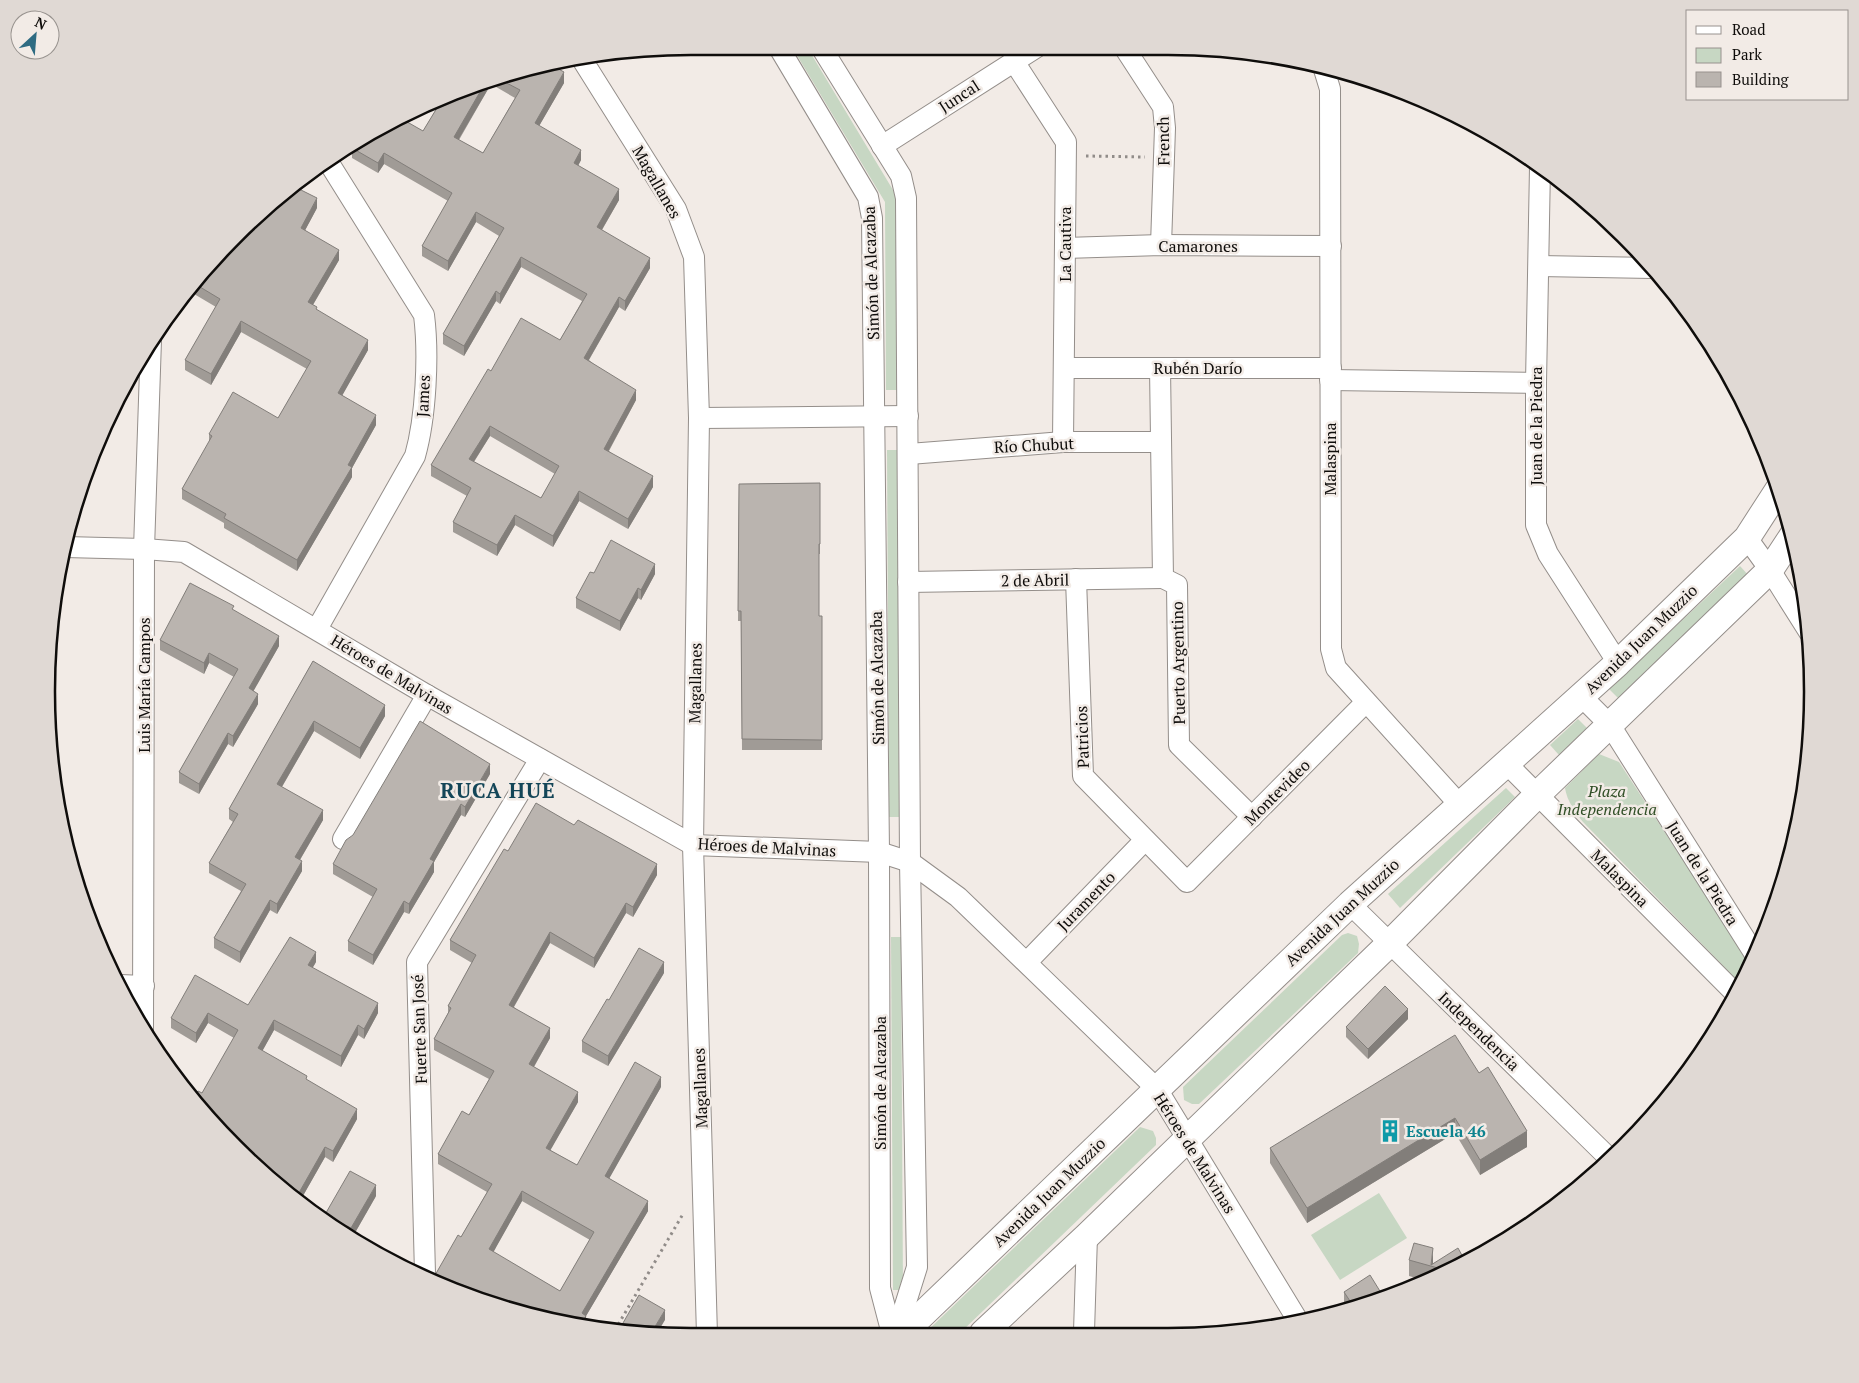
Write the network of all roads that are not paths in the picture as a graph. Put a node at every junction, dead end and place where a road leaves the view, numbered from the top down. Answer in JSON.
{"nodes":[{"id":1,"x":783,"y":55,"type":"edge"},
{"id":2,"x":826,"y":55,"type":"edge"},
{"id":3,"x":1022,"y":55,"type":"edge"},
{"id":4,"x":1129,"y":55,"type":"edge"},
{"id":5,"x":1014,"y":60,"type":"junction"},
{"id":6,"x":585,"y":64,"type":"edge"},
{"id":7,"x":1326,"y":75,"type":"edge"},
{"id":8,"x":882,"y":146,"type":"junction"},
{"id":9,"x":331,"y":167,"type":"edge"},
{"id":10,"x":1540,"y":176,"type":"edge"},
{"id":11,"x":1161,"y":245,"type":"junction"},
{"id":12,"x":1331,"y":246,"type":"junction"},
{"id":13,"x":1065,"y":248,"type":"junction"},
{"id":14,"x":1540,"y":266,"type":"junction"},
{"id":15,"x":1642,"y":268,"type":"edge"},
{"id":16,"x":150,"y":356,"type":"edge"},
{"id":17,"x":1065,"y":368,"type":"junction"},
{"id":18,"x":1160,"y":368,"type":"junction"},
{"id":19,"x":1331,"y":374,"type":"junction"},
{"id":20,"x":1536,"y":383,"type":"junction"},
{"id":21,"x":873,"y":416,"type":"junction"},
{"id":22,"x":908,"y":416,"type":"junction"},
{"id":23,"x":699,"y":418,"type":"junction"},
{"id":24,"x":1063,"y":442,"type":"junction"},
{"id":25,"x":1160,"y":442,"type":"junction"},
{"id":26,"x":909,"y":454,"type":"junction"},
{"id":27,"x":1773,"y":498,"type":"edge"},
{"id":28,"x":1747,"y":538,"type":"junction"},
{"id":29,"x":1787,"y":545,"type":"edge"},
{"id":30,"x":72,"y":547,"type":"edge"},
{"id":31,"x":144,"y":549,"type":"junction"},
{"id":32,"x":1770,"y":570,"type":"junction"},
{"id":33,"x":1163,"y":578,"type":"junction"},
{"id":34,"x":1076,"y":579,"type":"junction"},
{"id":35,"x":908,"y":582,"type":"junction"},
{"id":36,"x":1800,"y":619,"type":"edge"},
{"id":37,"x":317,"y":629,"type":"junction"},
{"id":38,"x":1618,"y":663,"type":"junction"},
{"id":39,"x":427,"y":695,"type":"junction"},
{"id":40,"x":1581,"y":696,"type":"junction"},
{"id":41,"x":1366,"y":702,"type":"junction"},
{"id":42,"x":1610,"y":725,"type":"junction"},
{"id":43,"x":540,"y":760,"type":"junction"},
{"id":44,"x":1506,"y":763,"type":"junction"},
{"id":45,"x":1537,"y":795,"type":"junction"},
{"id":46,"x":1459,"y":804,"type":"junction"},
{"id":47,"x":1252,"y":817,"type":"junction"},
{"id":48,"x":343,"y":839,"type":"dead end"},
{"id":49,"x":1145,"y":840,"type":"junction"},
{"id":50,"x":693,"y":845,"type":"junction"},
{"id":51,"x":879,"y":852,"type":"junction"},
{"id":52,"x":910,"y":862,"type":"junction"},
{"id":53,"x":1187,"y":882,"type":"joint"},
{"id":54,"x":1350,"y":904,"type":"junction"},
{"id":55,"x":1389,"y":944,"type":"junction"},
{"id":56,"x":1750,"y":948,"type":"edge"},
{"id":57,"x":1027,"y":962,"type":"junction"},
{"id":58,"x":127,"y":985,"type":"edge"},
{"id":59,"x":144,"y":986,"type":"junction"},
{"id":60,"x":1730,"y":988,"type":"edge"},
{"id":61,"x":143,"y":1015,"type":"edge"},
{"id":62,"x":1157,"y":1089,"type":"junction"},
{"id":63,"x":1188,"y":1139,"type":"junction"},
{"id":64,"x":1605,"y":1154,"type":"edge"},
{"id":65,"x":1087,"y":1236,"type":"junction"},
{"id":66,"x":425,"y":1269,"type":"edge"},
{"id":67,"x":1295,"y":1315,"type":"edge"},
{"id":68,"x":707,"y":1328,"type":"edge"},
{"id":69,"x":890,"y":1328,"type":"edge"},
{"id":70,"x":898,"y":1328,"type":"edge"},
{"id":71,"x":908,"y":1328,"type":"edge"},
{"id":72,"x":988,"y":1328,"type":"edge"},
{"id":73,"x":1084,"y":1328,"type":"edge"}],
"edges":[{"from":1,"to":21,"type":"street","name":"Simón de Alcazaba"},
{"from":2,"to":8,"type":"street","name":"Simón de Alcazaba"},
{"from":3,"to":5,"type":"street","name":"Juncal"},
{"from":4,"to":11,"type":"street","name":"French"},
{"from":5,"to":8,"type":"street","name":"Juncal"},
{"from":5,"to":13,"type":"street","name":"La Cautiva"},
{"from":6,"to":23,"type":"street","name":"Magallanes"},
{"from":7,"to":12,"type":"street","name":"Malaspina"},
{"from":8,"to":22,"type":"street","name":"Simón de Alcazaba"},
{"from":9,"to":37,"type":"street","name":"James"},
{"from":10,"to":14,"type":"street","name":"Juan de la Piedra"},
{"from":11,"to":12,"type":"street","name":"Camarones"},
{"from":11,"to":13,"type":"street","name":"Camarones"},
{"from":12,"to":19,"type":"street","name":"Malaspina"},
{"from":13,"to":17,"type":"street","name":"La Cautiva"},
{"from":14,"to":15,"type":"street"},
{"from":14,"to":20,"type":"street","name":"Juan de la Piedra"},
{"from":16,"to":31,"type":"street","name":"Luis María Campos"},
{"from":17,"to":18,"type":"street","name":"Rubén Darío"},
{"from":17,"to":24,"type":"street","name":"La Cautiva"},
{"from":18,"to":19,"type":"street","name":"Rubén Darío"},
{"from":18,"to":25,"type":"street","name":"Puerto Argentino"},
{"from":19,"to":20,"type":"street","name":"Rubén Darío"},
{"from":19,"to":41,"type":"street","name":"Malaspina"},
{"from":20,"to":38,"type":"street","name":"Juan de la Piedra"},
{"from":21,"to":22,"type":"street"},
{"from":21,"to":23,"type":"street"},
{"from":21,"to":51,"type":"street","name":"Simón de Alcazaba"},
{"from":22,"to":26,"type":"street","name":"Simón de Alcazaba"},
{"from":23,"to":50,"type":"street","name":"Magallanes"},
{"from":24,"to":25,"type":"street","name":"Río Chubut"},
{"from":24,"to":26,"type":"street","name":"Río Chubut"},
{"from":25,"to":33,"type":"street","name":"Puerto Argentino"},
{"from":26,"to":35,"type":"street","name":"Simón de Alcazaba"},
{"from":27,"to":28,"type":"main road","name":"Avenida Juan Muzzio"},
{"from":28,"to":32,"type":"street"},
{"from":28,"to":38,"type":"main road","name":"Avenida Juan Muzzio"},
{"from":29,"to":32,"type":"main road"},
{"from":30,"to":31,"type":"street","name":"Héroes de Malvinas"},
{"from":31,"to":37,"type":"street","name":"Héroes de Malvinas"},
{"from":31,"to":59,"type":"street","name":"Luis María Campos"},
{"from":32,"to":36,"type":"street"},
{"from":32,"to":42,"type":"main road"},
{"from":33,"to":34,"type":"street","name":"2 de Abril"},
{"from":33,"to":47,"type":"street","name":"Puerto Argentino"},
{"from":34,"to":35,"type":"street","name":"2 de Abril"},
{"from":34,"to":49,"type":"street","name":"Patricios"},
{"from":35,"to":52,"type":"street","name":"Simón de Alcazaba"},
{"from":37,"to":39,"type":"street","name":"Héroes de Malvinas"},
{"from":38,"to":40,"type":"main road","name":"Avenida Juan Muzzio"},
{"from":39,"to":43,"type":"street","name":"Héroes de Malvinas"},
{"from":39,"to":48,"type":"street"},
{"from":40,"to":42,"type":"street","name":"Juan de la Piedra"},
{"from":40,"to":44,"type":"main road","name":"Avenida Juan Muzzio"},
{"from":41,"to":46,"type":"street","name":"Malaspina"},
{"from":41,"to":47,"type":"street","name":"Montevideo"},
{"from":42,"to":45,"type":"main road"},
{"from":42,"to":56,"type":"street","name":"Juan de la Piedra"},
{"from":43,"to":50,"type":"street","name":"Héroes de Malvinas"},
{"from":43,"to":66,"type":"street","name":"Fuerte San José"},
{"from":44,"to":45,"type":"street","name":"Malaspina"},
{"from":44,"to":46,"type":"main road","name":"Avenida Juan Muzzio"},
{"from":45,"to":55,"type":"main road"},
{"from":45,"to":60,"type":"street","name":"Malaspina"},
{"from":46,"to":54,"type":"main road","name":"Avenida Juan Muzzio"},
{"from":47,"to":53,"type":"street","name":"Montevideo"},
{"from":49,"to":53,"type":"street","name":"Patricios"},
{"from":49,"to":57,"type":"street","name":"Juramento"},
{"from":50,"to":51,"type":"street","name":"Héroes de Malvinas"},
{"from":50,"to":68,"type":"street","name":"Magallanes"},
{"from":51,"to":52,"type":"street","name":"Héroes de Malvinas"},
{"from":51,"to":69,"type":"street","name":"Simón de Alcazaba"},
{"from":52,"to":57,"type":"street","name":"Héroes de Malvinas"},
{"from":52,"to":70,"type":"street","name":"Simón de Alcazaba"},
{"from":54,"to":55,"type":"street","name":"Independencia"},
{"from":54,"to":62,"type":"main road","name":"Avenida Juan Muzzio"},
{"from":55,"to":63,"type":"main road"},
{"from":55,"to":64,"type":"street","name":"Independencia"},
{"from":57,"to":62,"type":"street","name":"Héroes de Malvinas"},
{"from":58,"to":59,"type":"street"},
{"from":59,"to":61,"type":"street","name":"Luis María Campos"},
{"from":62,"to":63,"type":"street","name":"Héroes de Malvinas"},
{"from":62,"to":71,"type":"main road","name":"Avenida Juan Muzzio"},
{"from":63,"to":65,"type":"main road"},
{"from":63,"to":67,"type":"street","name":"Héroes de Malvinas"},
{"from":65,"to":72,"type":"main road"},
{"from":65,"to":73,"type":"street"}]}
